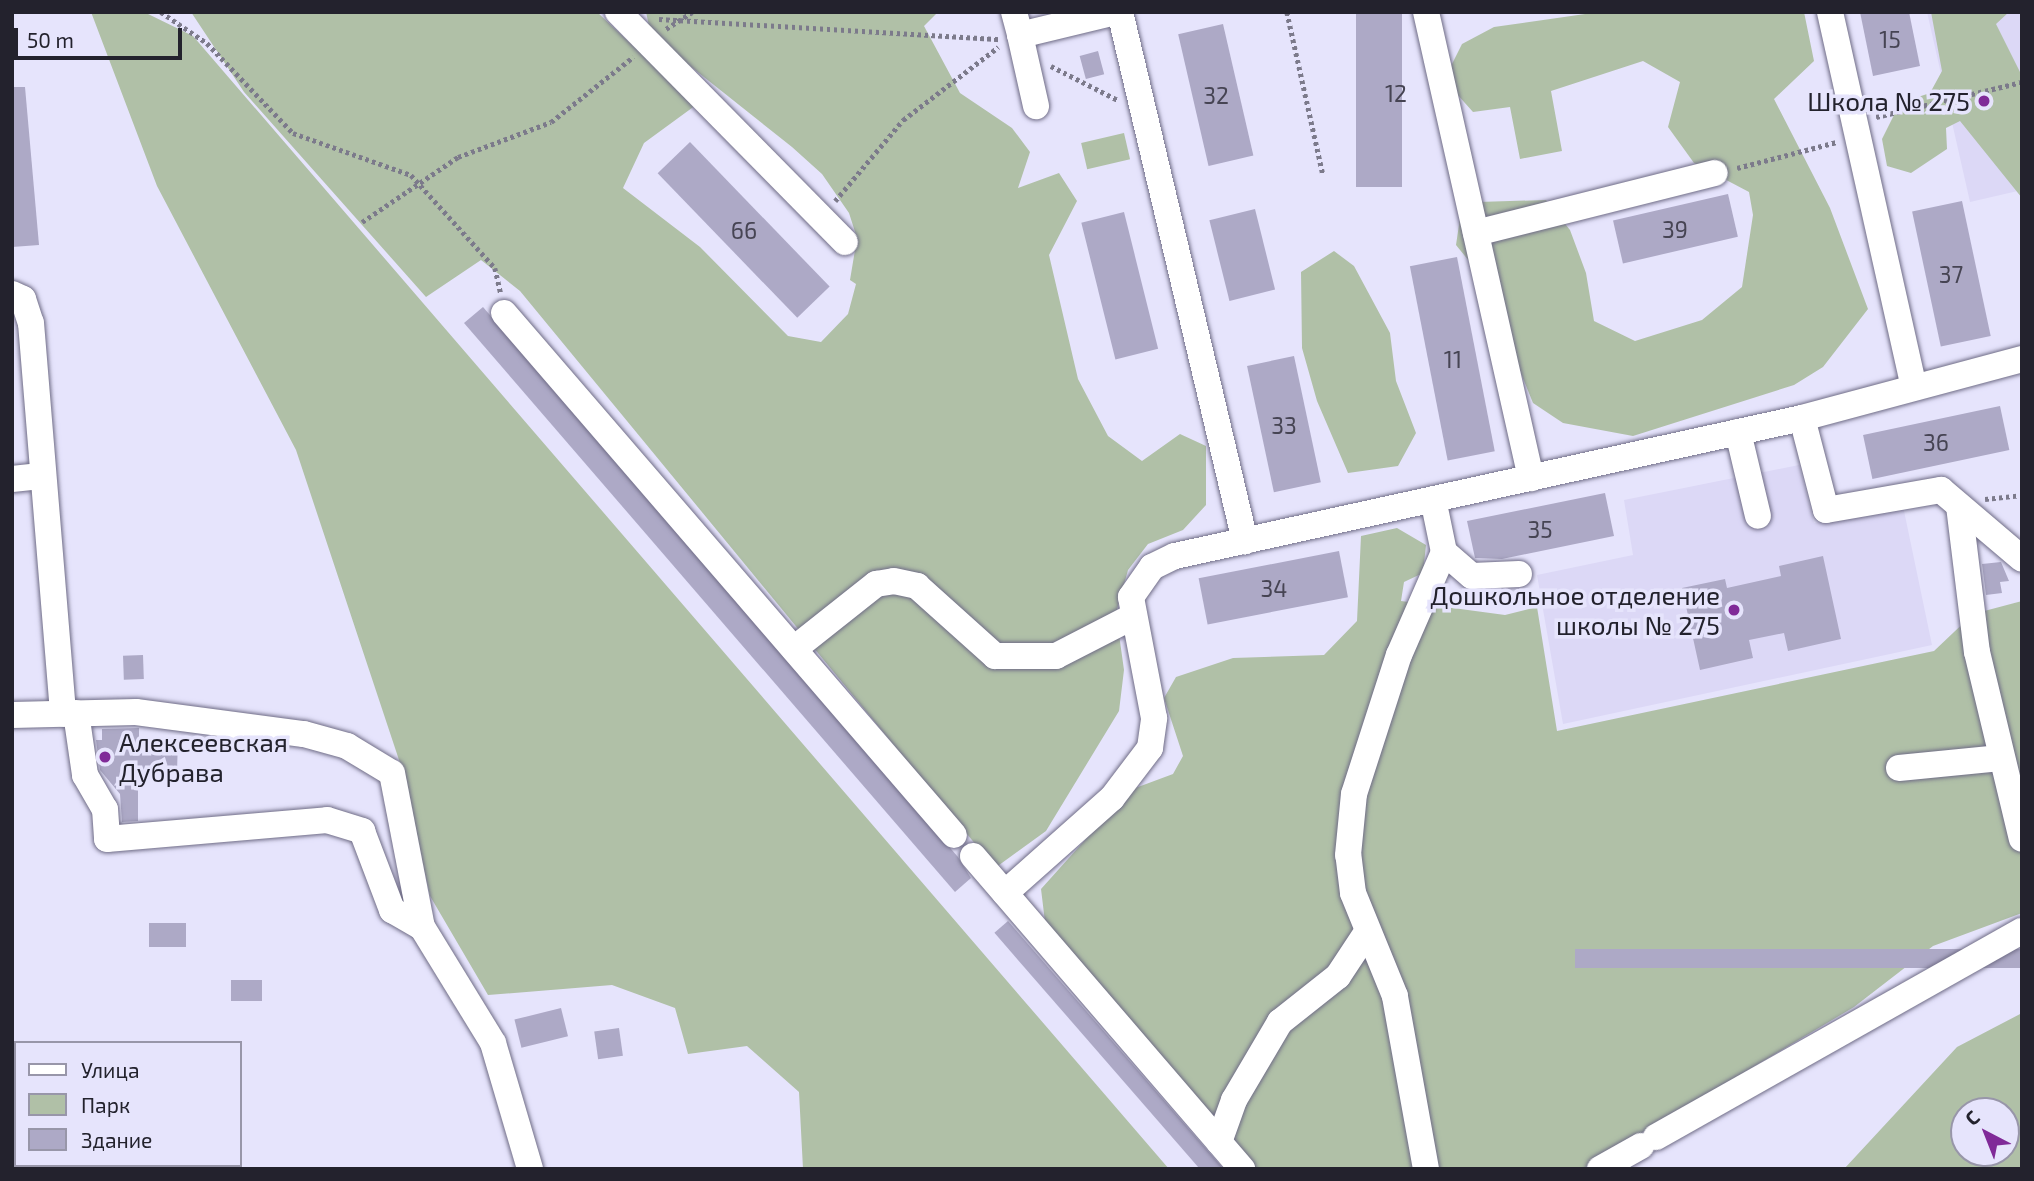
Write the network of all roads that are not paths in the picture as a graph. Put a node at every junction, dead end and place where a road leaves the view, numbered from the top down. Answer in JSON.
{"nodes":[{"id":1,"x":1118,"y":12,"type":"edge"},
{"id":2,"x":1426,"y":12,"type":"edge"},
{"id":3,"x":1830,"y":12,"type":"edge"},
{"id":4,"x":619,"y":13,"type":"edge"},
{"id":5,"x":1019,"y":32,"type":"edge"},
{"id":6,"x":1036,"y":106,"type":"dead end"},
{"id":7,"x":1715,"y":173,"type":"road end"},
{"id":8,"x":1476,"y":233,"type":"junction"},
{"id":9,"x":845,"y":242,"type":"dead end"},
{"id":10,"x":12,"y":294,"type":"edge"},
{"id":11,"x":505,"y":313,"type":"road end"},
{"id":12,"x":2022,"y":359,"type":"edge"},
{"id":13,"x":1913,"y":383,"type":"junction"},
{"id":14,"x":1802,"y":418,"type":"junction"},
{"id":15,"x":1738,"y":432,"type":"junction"},
{"id":16,"x":43,"y":476,"type":"junction"},
{"id":17,"x":1531,"y":478,"type":"junction"},
{"id":18,"x":12,"y":479,"type":"edge"},
{"id":19,"x":1433,"y":499,"type":"junction"},
{"id":20,"x":1959,"y":506,"type":"junction"},
{"id":21,"x":1758,"y":516,"type":"dead end"},
{"id":22,"x":1245,"y":541,"type":"junction"},
{"id":23,"x":1444,"y":552,"type":"junction"},
{"id":24,"x":2022,"y":559,"type":"edge"},
{"id":25,"x":1519,"y":574,"type":"dead end"},
{"id":26,"x":1132,"y":617,"type":"junction"},
{"id":27,"x":794,"y":649,"type":"junction"},
{"id":28,"x":69,"y":714,"type":"junction"},
{"id":29,"x":12,"y":715,"type":"edge"},
{"id":30,"x":2001,"y":758,"type":"junction"},
{"id":31,"x":1899,"y":768,"type":"dead end"},
{"id":32,"x":954,"y":835,"type":"dead end"},
{"id":33,"x":2022,"y":839,"type":"edge"},
{"id":34,"x":973,"y":856,"type":"dead end"},
{"id":35,"x":1005,"y":893,"type":"junction"},
{"id":36,"x":422,"y":927,"type":"junction"},
{"id":37,"x":2022,"y":931,"type":"edge"},
{"id":38,"x":1367,"y":932,"type":"junction"},
{"id":39,"x":1219,"y":1142,"type":"junction"},
{"id":40,"x":530,"y":1169,"type":"edge"},
{"id":41,"x":1242,"y":1169,"type":"edge"},
{"id":42,"x":1426,"y":1169,"type":"edge"},
{"id":43,"x":1600,"y":1169,"type":"edge"}],
"edges":[{"from":1,"to":5,"type":"street"},
{"from":1,"to":22,"type":"street"},
{"from":2,"to":8,"type":"street"},
{"from":3,"to":13,"type":"street"},
{"from":4,"to":9,"type":"street"},
{"from":5,"to":6,"type":"street"},
{"from":7,"to":8,"type":"street"},
{"from":8,"to":17,"type":"street"},
{"from":10,"to":16,"type":"street"},
{"from":11,"to":27,"type":"street"},
{"from":12,"to":13,"type":"street"},
{"from":13,"to":14,"type":"street"},
{"from":14,"to":15,"type":"street"},
{"from":14,"to":20,"type":"street"},
{"from":15,"to":17,"type":"street"},
{"from":15,"to":21,"type":"street"},
{"from":16,"to":18,"type":"street"},
{"from":16,"to":28,"type":"street"},
{"from":17,"to":19,"type":"street"},
{"from":19,"to":22,"type":"street"},
{"from":19,"to":23,"type":"street"},
{"from":20,"to":24,"type":"street"},
{"from":20,"to":30,"type":"street"},
{"from":22,"to":26,"type":"street"},
{"from":23,"to":25,"type":"street"},
{"from":23,"to":38,"type":"street"},
{"from":26,"to":27,"type":"street"},
{"from":26,"to":35,"type":"street"},
{"from":27,"to":32,"type":"street"},
{"from":28,"to":29,"type":"street"},
{"from":28,"to":36,"type":"street"},
{"from":28,"to":36,"type":"street"},
{"from":30,"to":31,"type":"street"},
{"from":30,"to":33,"type":"street"},
{"from":34,"to":35,"type":"street"},
{"from":35,"to":39,"type":"street"},
{"from":36,"to":40,"type":"street"},
{"from":37,"to":43,"type":"street"},
{"from":38,"to":39,"type":"street"},
{"from":38,"to":42,"type":"street"},
{"from":39,"to":41,"type":"street"}]}
